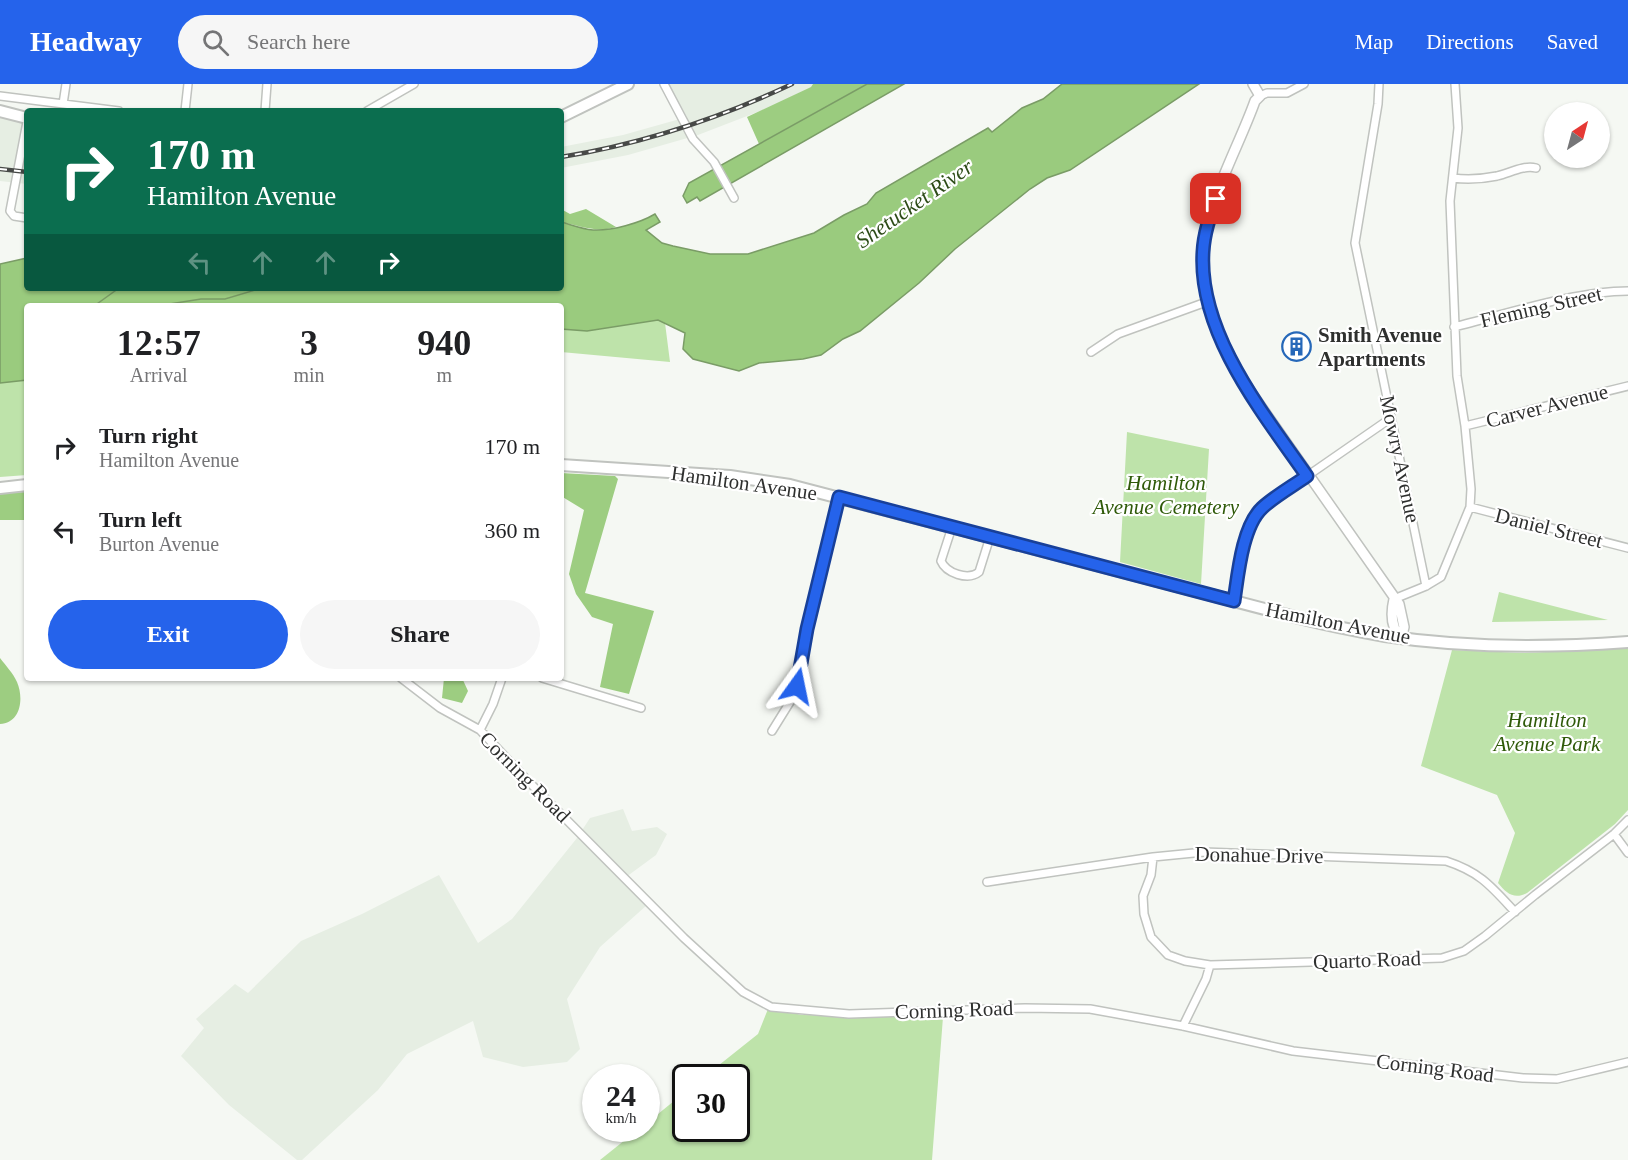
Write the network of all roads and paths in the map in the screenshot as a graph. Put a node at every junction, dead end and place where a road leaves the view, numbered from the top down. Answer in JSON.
{"nodes":[{"id":1,"x":66,"y":84,"type":"edge"},
{"id":2,"x":188,"y":84,"type":"edge"},
{"id":3,"x":267,"y":84,"type":"edge"},
{"id":4,"x":414,"y":84,"type":"edge"},
{"id":5,"x":628,"y":84,"type":"edge"},
{"id":6,"x":664,"y":84,"type":"edge"},
{"id":7,"x":1253,"y":84,"type":"edge"},
{"id":8,"x":1304,"y":84,"type":"edge"},
{"id":9,"x":1379,"y":84,"type":"edge"},
{"id":10,"x":1455,"y":84,"type":"edge"},
{"id":11,"x":0,"y":96,"type":"edge"},
{"id":12,"x":1260,"y":96,"type":"junction"},
{"id":13,"x":63,"y":104,"type":"junction"},
{"id":14,"x":95,"y":108,"type":"edge"},
{"id":15,"x":185,"y":108,"type":"edge"},
{"id":16,"x":265,"y":108,"type":"edge"},
{"id":17,"x":373,"y":108,"type":"edge"},
{"id":18,"x":0,"y":111,"type":"edge"},
{"id":19,"x":564,"y":116,"type":"edge"},
{"id":20,"x":24,"y":119,"type":"edge"},
{"id":21,"x":24,"y":136,"type":"edge"},
{"id":22,"x":1536,"y":168,"type":"dead end"},
{"id":23,"x":1453,"y":178,"type":"junction"},
{"id":24,"x":734,"y":198,"type":"dead end"},
{"id":25,"x":24,"y":217,"type":"edge"},
{"id":26,"x":1628,"y":291,"type":"edge"},
{"id":27,"x":1209,"y":301,"type":"junction"},
{"id":28,"x":1454,"y":327,"type":"junction"},
{"id":29,"x":1091,"y":352,"type":"dead end"},
{"id":30,"x":1628,"y":386,"type":"edge"},
{"id":31,"x":1391,"y":418,"type":"junction"},
{"id":32,"x":1465,"y":426,"type":"junction"},
{"id":33,"x":564,"y":465,"type":"edge"},
{"id":34,"x":1307,"y":476,"type":"junction"},
{"id":35,"x":24,"y":486,"type":"edge"},
{"id":36,"x":0,"y":488,"type":"edge"},
{"id":37,"x":839,"y":497,"type":"junction"},
{"id":38,"x":1470,"y":507,"type":"junction"},
{"id":39,"x":952,"y":526,"type":"junction"},
{"id":40,"x":990,"y":537,"type":"junction"},
{"id":41,"x":1628,"y":548,"type":"edge"},
{"id":42,"x":1426,"y":586,"type":"junction"},
{"id":43,"x":1394,"y":599,"type":"junction"},
{"id":44,"x":1234,"y":601,"type":"junction"},
{"id":45,"x":1401,"y":638,"type":"junction"},
{"id":46,"x":1628,"y":642,"type":"edge"},
{"id":47,"x":405,"y":681,"type":"edge"},
{"id":48,"x":501,"y":681,"type":"edge"},
{"id":49,"x":552,"y":681,"type":"edge"},
{"id":50,"x":641,"y":708,"type":"dead end"},
{"id":51,"x":480,"y":730,"type":"junction"},
{"id":52,"x":772,"y":731,"type":"dead end"},
{"id":53,"x":1628,"y":820,"type":"edge"},
{"id":54,"x":1614,"y":834,"type":"junction"},
{"id":55,"x":1628,"y":853,"type":"edge"},
{"id":56,"x":1153,"y":857,"type":"junction"},
{"id":57,"x":987,"y":882,"type":"dead end"},
{"id":58,"x":1515,"y":912,"type":"junction"},
{"id":59,"x":1210,"y":965,"type":"junction"},
{"id":60,"x":1183,"y":1026,"type":"junction"},
{"id":61,"x":1628,"y":1062,"type":"edge"}],
"edges":[{"from":1,"to":13,"type":"street"},
{"from":2,"to":15,"type":"street"},
{"from":3,"to":16,"type":"street"},
{"from":4,"to":17,"type":"street"},
{"from":5,"to":19,"type":"main road"},
{"from":6,"to":24,"type":"street"},
{"from":7,"to":12,"type":"street"},
{"from":8,"to":12,"type":"street"},
{"from":9,"to":31,"type":"street","name":"Mowry Avenue"},
{"from":10,"to":23,"type":"street"},
{"from":11,"to":13,"type":"street"},
{"from":12,"to":27,"type":"street"},
{"from":13,"to":14,"type":"street"},
{"from":18,"to":20,"type":"main road"},
{"from":21,"to":25,"type":"street"},
{"from":22,"to":23,"type":"street"},
{"from":23,"to":28,"type":"street"},
{"from":26,"to":28,"type":"street","name":"Fleming Street"},
{"from":27,"to":29,"type":"street"},
{"from":27,"to":34,"type":"street"},
{"from":28,"to":32,"type":"street"},
{"from":30,"to":32,"type":"street","name":"Carver Avenue"},
{"from":31,"to":34,"type":"street"},
{"from":31,"to":42,"type":"street","name":"Mowry Avenue"},
{"from":32,"to":38,"type":"street"},
{"from":33,"to":37,"type":"main road","name":"Hamilton Avenue"},
{"from":34,"to":43,"type":"street"},
{"from":34,"to":44,"type":"street"},
{"from":35,"to":36,"type":"main road"},
{"from":37,"to":39,"type":"main road","name":"Hamilton Avenue"},
{"from":37,"to":52,"type":"street"},
{"from":38,"to":41,"type":"street","name":"Daniel Street"},
{"from":38,"to":42,"type":"street"},
{"from":39,"to":40,"type":"main road","name":"Hamilton Avenue"},
{"from":39,"to":40,"type":"street"},
{"from":40,"to":44,"type":"main road","name":"Hamilton Avenue"},
{"from":42,"to":43,"type":"street"},
{"from":43,"to":45,"type":"street"},
{"from":44,"to":45,"type":"main road","name":"Hamilton Avenue"},
{"from":45,"to":46,"type":"main road","name":"Hamilton Avenue"},
{"from":47,"to":51,"type":"street","name":"Corning Road"},
{"from":48,"to":51,"type":"street"},
{"from":49,"to":50,"type":"street"},
{"from":51,"to":60,"type":"street","name":"Corning Road"},
{"from":53,"to":54,"type":"street","name":"Quarto Road"},
{"from":54,"to":55,"type":"street"},
{"from":54,"to":58,"type":"street","name":"Quarto Road"},
{"from":56,"to":57,"type":"street","name":"Donahue Drive"},
{"from":56,"to":58,"type":"street","name":"Donahue Drive"},
{"from":56,"to":59,"type":"street","name":"Quarto Road"},
{"from":58,"to":59,"type":"street","name":"Quarto Road"},
{"from":59,"to":60,"type":"street"},
{"from":60,"to":61,"type":"street","name":"Corning Road"}]}
